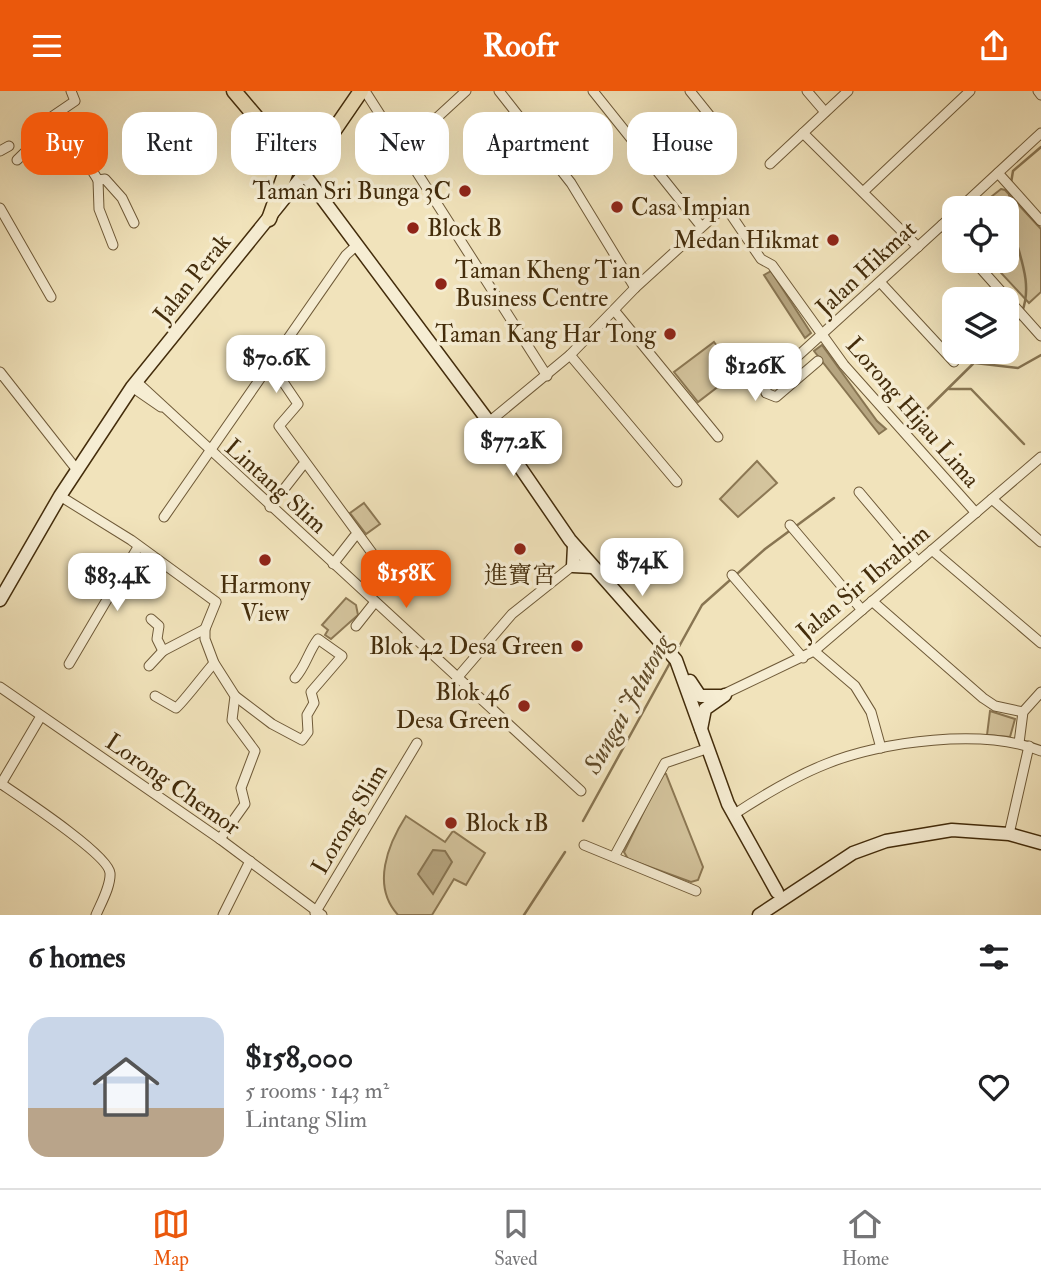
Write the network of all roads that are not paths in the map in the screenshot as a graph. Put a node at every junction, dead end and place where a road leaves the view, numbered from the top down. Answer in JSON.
{"nodes":[{"id":1,"x":71,"y":91,"type":"edge"},
{"id":2,"x":234,"y":91,"type":"edge"},
{"id":3,"x":363,"y":91,"type":"edge"},
{"id":4,"x":467,"y":91,"type":"edge"},
{"id":5,"x":499,"y":91,"type":"edge"},
{"id":6,"x":593,"y":91,"type":"edge"},
{"id":7,"x":690,"y":91,"type":"edge"},
{"id":8,"x":807,"y":91,"type":"edge"},
{"id":9,"x":848,"y":91,"type":"edge"},
{"id":10,"x":970,"y":91,"type":"edge"},
{"id":11,"x":59,"y":112,"type":"edge"},
{"id":12,"x":253,"y":112,"type":"edge"},
{"id":13,"x":378,"y":112,"type":"edge"},
{"id":14,"x":444,"y":112,"type":"edge"},
{"id":15,"x":707,"y":112,"type":"edge"},
{"id":16,"x":825,"y":112,"type":"junction"},
{"id":17,"x":341,"y":121,"type":"edge"},
{"id":18,"x":803,"y":133,"type":"junction"},
{"id":19,"x":1041,"y":133,"type":"edge"},
{"id":20,"x":9,"y":146,"type":"dead end"},
{"id":21,"x":0,"y":151,"type":"edge"},
{"id":22,"x":21,"y":156,"type":"edge"},
{"id":23,"x":17,"y":160,"type":"dead end"},
{"id":24,"x":770,"y":165,"type":"dead end"},
{"id":25,"x":96,"y":175,"type":"edge"},
{"id":26,"x":285,"y":175,"type":"edge"},
{"id":27,"x":299,"y":175,"type":"edge"},
{"id":28,"x":305,"y":175,"type":"edge"},
{"id":29,"x":420,"y":175,"type":"edge"},
{"id":30,"x":1001,"y":176,"type":"junction"},
{"id":31,"x":99,"y":180,"type":"junction"},
{"id":32,"x":863,"y":192,"type":"junction"},
{"id":33,"x":975,"y":196,"type":"edge"},
{"id":34,"x":0,"y":208,"type":"edge"},
{"id":35,"x":269,"y":219,"type":"junction"},
{"id":36,"x":1041,"y":221,"type":"edge"},
{"id":37,"x":134,"y":223,"type":"dead end"},
{"id":38,"x":942,"y":225,"type":"edge"},
{"id":39,"x":701,"y":226,"type":"junction"},
{"id":40,"x":113,"y":245,"type":"dead end"},
{"id":41,"x":356,"y":245,"type":"junction"},
{"id":42,"x":918,"y":247,"type":"junction"},
{"id":43,"x":985,"y":273,"type":"edge"},
{"id":44,"x":880,"y":282,"type":"junction"},
{"id":45,"x":635,"y":288,"type":"junction"},
{"id":46,"x":51,"y":297,"type":"dead end"},
{"id":47,"x":614,"y":310,"type":"junction"},
{"id":48,"x":1041,"y":335,"type":"edge"},
{"id":49,"x":819,"y":338,"type":"junction"},
{"id":50,"x":942,"y":349,"type":"edge"},
{"id":51,"x":570,"y":355,"type":"junction"},
{"id":52,"x":818,"y":361,"type":"dead end"},
{"id":53,"x":271,"y":364,"type":"junction"},
{"id":54,"x":0,"y":372,"type":"edge"},
{"id":55,"x":547,"y":376,"type":"junction"},
{"id":56,"x":135,"y":384,"type":"junction"},
{"id":57,"x":489,"y":422,"type":"junction"},
{"id":58,"x":718,"y":437,"type":"dead end"},
{"id":59,"x":210,"y":452,"type":"junction"},
{"id":60,"x":1041,"y":457,"type":"edge"},
{"id":61,"x":302,"y":467,"type":"dead end"},
{"id":62,"x":76,"y":470,"type":"junction"},
{"id":63,"x":677,"y":482,"type":"dead end"},
{"id":64,"x":859,"y":492,"type":"dead end"},
{"id":65,"x":60,"y":496,"type":"junction"},
{"id":66,"x":992,"y":499,"type":"junction"},
{"id":67,"x":270,"y":507,"type":"junction"},
{"id":68,"x":976,"y":513,"type":"junction"},
{"id":69,"x":164,"y":517,"type":"dead end"},
{"id":70,"x":790,"y":525,"type":"dead end"},
{"id":71,"x":354,"y":537,"type":"dead end"},
{"id":72,"x":1041,"y":542,"type":"edge"},
{"id":73,"x":574,"y":544,"type":"junction"},
{"id":74,"x":138,"y":547,"type":"junction"},
{"id":75,"x":932,"y":550,"type":"junction"},
{"id":76,"x":586,"y":555,"type":"junction"},
{"id":77,"x":918,"y":562,"type":"junction"},
{"id":78,"x":333,"y":564,"type":"junction"},
{"id":79,"x":573,"y":566,"type":"junction"},
{"id":80,"x":593,"y":568,"type":"junction"},
{"id":81,"x":735,"y":577,"type":"dead end"},
{"id":82,"x":397,"y":587,"type":"dead end"},
{"id":83,"x":0,"y":600,"type":"edge"},
{"id":84,"x":872,"y":601,"type":"junction"},
{"id":85,"x":375,"y":602,"type":"junction"},
{"id":86,"x":862,"y":610,"type":"junction"},
{"id":87,"x":151,"y":619,"type":"dead end"},
{"id":88,"x":356,"y":626,"type":"dead end"},
{"id":89,"x":205,"y":629,"type":"junction"},
{"id":90,"x":1041,"y":643,"type":"edge"},
{"id":91,"x":814,"y":651,"type":"junction"},
{"id":92,"x":163,"y":652,"type":"junction"},
{"id":93,"x":674,"y":658,"type":"junction"},
{"id":94,"x":803,"y":658,"type":"junction"},
{"id":95,"x":214,"y":663,"type":"junction"},
{"id":96,"x":69,"y":664,"type":"dead end"},
{"id":97,"x":149,"y":666,"type":"dead end"},
{"id":98,"x":295,"y":678,"type":"dead end"},
{"id":99,"x":457,"y":678,"type":"junction"},
{"id":100,"x":0,"y":687,"type":"edge"},
{"id":101,"x":1041,"y":692,"type":"edge"},
{"id":102,"x":724,"y":695,"type":"junction"},
{"id":103,"x":155,"y":696,"type":"dead end"},
{"id":104,"x":235,"y":696,"type":"junction"},
{"id":105,"x":692,"y":708,"type":"junction"},
{"id":106,"x":1023,"y":712,"type":"junction"},
{"id":107,"x":41,"y":716,"type":"junction"},
{"id":108,"x":701,"y":735,"type":"junction"},
{"id":109,"x":417,"y":743,"type":"dead end"},
{"id":110,"x":1024,"y":745,"type":"junction"},
{"id":111,"x":881,"y":748,"type":"junction"},
{"id":112,"x":706,"y":749,"type":"junction"},
{"id":113,"x":1041,"y":751,"type":"edge"},
{"id":114,"x":0,"y":784,"type":"edge"},
{"id":115,"x":581,"y":791,"type":"dead end"},
{"id":116,"x":733,"y":815,"type":"junction"},
{"id":117,"x":1009,"y":834,"type":"junction"},
{"id":118,"x":220,"y":839,"type":"junction"},
{"id":119,"x":1041,"y":843,"type":"edge"},
{"id":120,"x":584,"y":845,"type":"dead end"},
{"id":121,"x":853,"y":853,"type":"junction"},
{"id":122,"x":614,"y":857,"type":"junction"},
{"id":123,"x":250,"y":861,"type":"junction"},
{"id":124,"x":695,"y":891,"type":"dead end"},
{"id":125,"x":776,"y":892,"type":"junction"},
{"id":126,"x":317,"y":913,"type":"edge"},
{"id":127,"x":763,"y":913,"type":"edge"},
{"id":128,"x":96,"y":915,"type":"edge"},
{"id":129,"x":223,"y":915,"type":"edge"}],
"edges":[{"from":1,"to":11,"type":"street"},
{"from":2,"to":12,"type":"main road"},
{"from":3,"to":13,"type":"street"},
{"from":3,"to":17,"type":"main road","name":"Jalan Perak"},
{"from":4,"to":14,"type":"street"},
{"from":5,"to":45,"type":"street"},
{"from":6,"to":39,"type":"street"},
{"from":7,"to":15,"type":"street"},
{"from":8,"to":16,"type":"street"},
{"from":9,"to":16,"type":"street"},
{"from":10,"to":32,"type":"street"},
{"from":16,"to":18,"type":"street"},
{"from":18,"to":24,"type":"street"},
{"from":18,"to":32,"type":"street"},
{"from":19,"to":30,"type":"street"},
{"from":20,"to":21,"type":"street"},
{"from":22,"to":23,"type":"street"},
{"from":25,"to":31,"type":"street"},
{"from":26,"to":35,"type":"main road"},
{"from":27,"to":35,"type":"main road","name":"Jalan Perak"},
{"from":28,"to":41,"type":"main road"},
{"from":29,"to":55,"type":"street"},
{"from":30,"to":33,"type":"street"},
{"from":30,"to":36,"type":"street"},
{"from":31,"to":37,"type":"street"},
{"from":31,"to":40,"type":"street"},
{"from":32,"to":42,"type":"street"},
{"from":34,"to":46,"type":"street"},
{"from":35,"to":56,"type":"main road","name":"Jalan Perak"},
{"from":38,"to":42,"type":"street","name":"Jalan Hikmat"},
{"from":39,"to":45,"type":"street"},
{"from":39,"to":49,"type":"street","name":"Lorong Hijau Lima"},
{"from":41,"to":53,"type":"street"},
{"from":41,"to":57,"type":"main road"},
{"from":42,"to":44,"type":"street","name":"Jalan Hikmat"},
{"from":43,"to":48,"type":"street"},
{"from":44,"to":49,"type":"street","name":"Jalan Hikmat"},
{"from":44,"to":50,"type":"street"},
{"from":45,"to":47,"type":"street"},
{"from":47,"to":51,"type":"street"},
{"from":47,"to":58,"type":"street"},
{"from":49,"to":52,"type":"street","name":"Jalan Hikmat"},
{"from":49,"to":68,"type":"street","name":"Lorong Hijau Lima"},
{"from":51,"to":55,"type":"street"},
{"from":51,"to":63,"type":"street"},
{"from":53,"to":59,"type":"street"},
{"from":53,"to":82,"type":"street"},
{"from":54,"to":62,"type":"street"},
{"from":55,"to":57,"type":"street"},
{"from":56,"to":59,"type":"street","name":"Lintang Slim"},
{"from":56,"to":62,"type":"main road","name":"Jalan Perak"},
{"from":57,"to":73,"type":"main road"},
{"from":57,"to":76,"type":"main road"},
{"from":59,"to":67,"type":"street","name":"Lintang Slim"},
{"from":59,"to":69,"type":"street"},
{"from":60,"to":66,"type":"street","name":"Jalan Sir Ibrahim"},
{"from":61,"to":67,"type":"street"},
{"from":62,"to":65,"type":"main road","name":"Jalan Perak"},
{"from":64,"to":77,"type":"street"},
{"from":65,"to":74,"type":"street"},
{"from":65,"to":83,"type":"main road","name":"Jalan Perak"},
{"from":66,"to":68,"type":"street","name":"Jalan Sir Ibrahim"},
{"from":66,"to":72,"type":"street"},
{"from":67,"to":78,"type":"street","name":"Lintang Slim"},
{"from":68,"to":75,"type":"street","name":"Jalan Sir Ibrahim"},
{"from":70,"to":86,"type":"street"},
{"from":71,"to":78,"type":"street"},
{"from":73,"to":76,"type":"main road"},
{"from":73,"to":79,"type":"main road"},
{"from":74,"to":89,"type":"street"},
{"from":74,"to":96,"type":"street"},
{"from":75,"to":77,"type":"street","name":"Jalan Sir Ibrahim"},
{"from":75,"to":90,"type":"street"},
{"from":76,"to":79,"type":"street"},
{"from":76,"to":80,"type":"main road"},
{"from":76,"to":93,"type":"main road"},
{"from":77,"to":84,"type":"street","name":"Jalan Sir Ibrahim"},
{"from":78,"to":85,"type":"street","name":"Lintang Slim"},
{"from":79,"to":80,"type":"main road"},
{"from":79,"to":99,"type":"street"},
{"from":80,"to":93,"type":"main road"},
{"from":81,"to":94,"type":"street"},
{"from":84,"to":86,"type":"street","name":"Jalan Sir Ibrahim"},
{"from":84,"to":106,"type":"street"},
{"from":85,"to":88,"type":"street"},
{"from":85,"to":99,"type":"street","name":"Lintang Slim"},
{"from":86,"to":91,"type":"street","name":"Jalan Sir Ibrahim"},
{"from":87,"to":92,"type":"street"},
{"from":89,"to":92,"type":"street"},
{"from":89,"to":95,"type":"street"},
{"from":91,"to":94,"type":"street","name":"Jalan Sir Ibrahim"},
{"from":91,"to":111,"type":"street"},
{"from":92,"to":97,"type":"street"},
{"from":93,"to":102,"type":"main road"},
{"from":93,"to":105,"type":"main road"},
{"from":94,"to":102,"type":"street","name":"Jalan Sir Ibrahim"},
{"from":95,"to":103,"type":"street"},
{"from":95,"to":104,"type":"street"},
{"from":98,"to":104,"type":"street"},
{"from":99,"to":115,"type":"street","name":"Lintang Slim"},
{"from":100,"to":107,"type":"street","name":"Lorong Chemor"},
{"from":101,"to":106,"type":"street"},
{"from":102,"to":105,"type":"street","name":"Jalan Sir Ibrahim"},
{"from":102,"to":108,"type":"main road"},
{"from":104,"to":118,"type":"street"},
{"from":105,"to":108,"type":"main road"},
{"from":106,"to":110,"type":"street"},
{"from":107,"to":114,"type":"street"},
{"from":107,"to":118,"type":"street","name":"Lorong Chemor"},
{"from":108,"to":112,"type":"main road"},
{"from":109,"to":126,"type":"street","name":"Lorong Slim"},
{"from":110,"to":111,"type":"street"},
{"from":110,"to":113,"type":"street"},
{"from":110,"to":117,"type":"street"},
{"from":111,"to":116,"type":"street"},
{"from":112,"to":116,"type":"main road"},
{"from":112,"to":122,"type":"street"},
{"from":114,"to":128,"type":"street"},
{"from":116,"to":125,"type":"main road"},
{"from":117,"to":119,"type":"main road"},
{"from":117,"to":121,"type":"main road"},
{"from":118,"to":123,"type":"street","name":"Lorong Chemor"},
{"from":120,"to":122,"type":"street"},
{"from":121,"to":125,"type":"main road"},
{"from":121,"to":127,"type":"main road"},
{"from":122,"to":124,"type":"street"},
{"from":123,"to":126,"type":"street","name":"Lorong Chemor"},
{"from":123,"to":129,"type":"street"},
{"from":125,"to":127,"type":"main road"}]}
